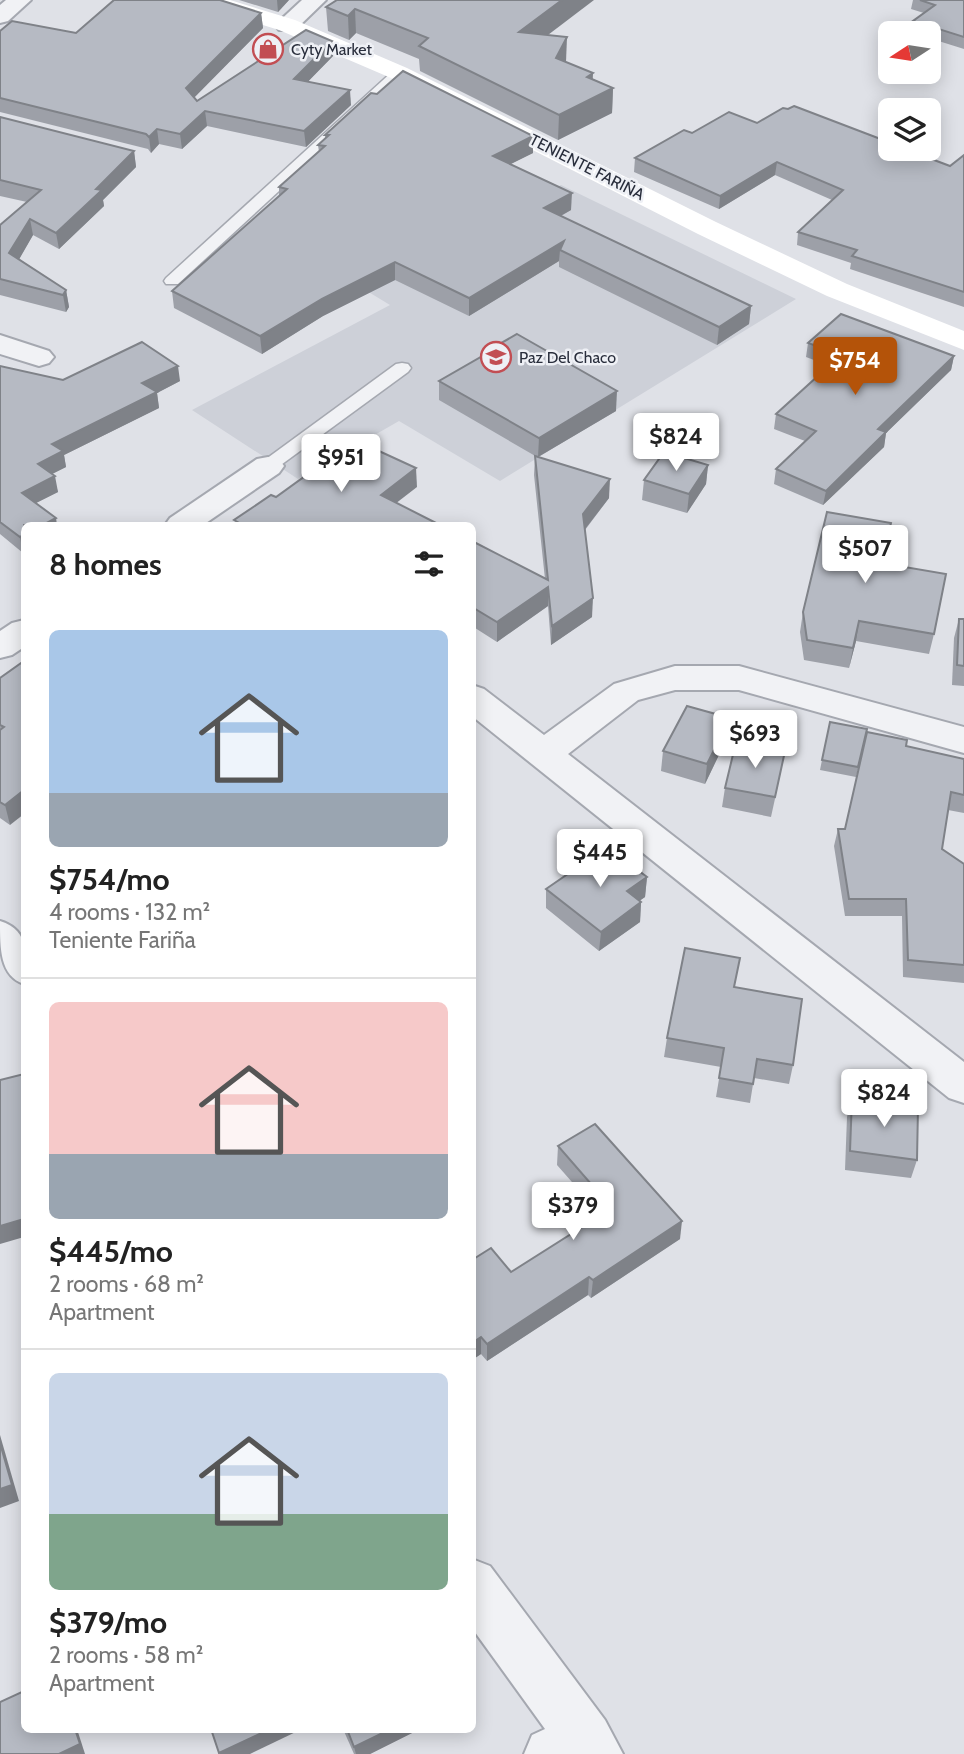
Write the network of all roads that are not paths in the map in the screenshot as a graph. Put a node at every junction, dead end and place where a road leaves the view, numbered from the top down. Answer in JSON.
{"nodes":[{"id":1,"x":20,"y":0,"type":"edge"},
{"id":2,"x":206,"y":0,"type":"edge"},
{"id":3,"x":315,"y":0,"type":"edge"},
{"id":4,"x":0,"y":16,"type":"edge"},
{"id":5,"x":287,"y":25,"type":"junction"},
{"id":6,"x":400,"y":73,"type":"junction"},
{"id":7,"x":172,"y":281,"type":"dead end"},
{"id":8,"x":964,"y":341,"type":"edge"},
{"id":9,"x":0,"y":344,"type":"edge"},
{"id":10,"x":39,"y":357,"type":"dead end"},
{"id":11,"x":402,"y":368,"type":"dead end"},
{"id":12,"x":268,"y":466,"type":"joint"},
{"id":13,"x":185,"y":522,"type":"edge"},
{"id":14,"x":21,"y":633,"type":"edge"},
{"id":15,"x":0,"y":648,"type":"edge"},
{"id":16,"x":476,"y":700,"type":"edge"},
{"id":17,"x":964,"y":740,"type":"edge"},
{"id":18,"x":543,"y":754,"type":"junction"},
{"id":19,"x":0,"y":936,"type":"edge"},
{"id":20,"x":21,"y":965,"type":"edge"},
{"id":21,"x":964,"y":1086,"type":"edge"},
{"id":22,"x":476,"y":1590,"type":"edge"},
{"id":23,"x":578,"y":1749,"type":"edge"}],
"edges":[{"from":1,"to":4,"type":"street"},
{"from":2,"to":5,"type":"street","name":"TENIENTE FARIÑA"},
{"from":3,"to":5,"type":"street"},
{"from":5,"to":6,"type":"street","name":"TENIENTE FARIÑA"},
{"from":6,"to":7,"type":"lane"},
{"from":6,"to":8,"type":"street","name":"TENIENTE FARIÑA"},
{"from":9,"to":10,"type":"street"},
{"from":11,"to":12,"type":"lane"},
{"from":12,"to":13,"type":"street"},
{"from":14,"to":15,"type":"street"},
{"from":16,"to":18,"type":"street"},
{"from":17,"to":18,"type":"street"},
{"from":18,"to":21,"type":"street"},
{"from":19,"to":20,"type":"street"},
{"from":22,"to":23,"type":"street"}]}
